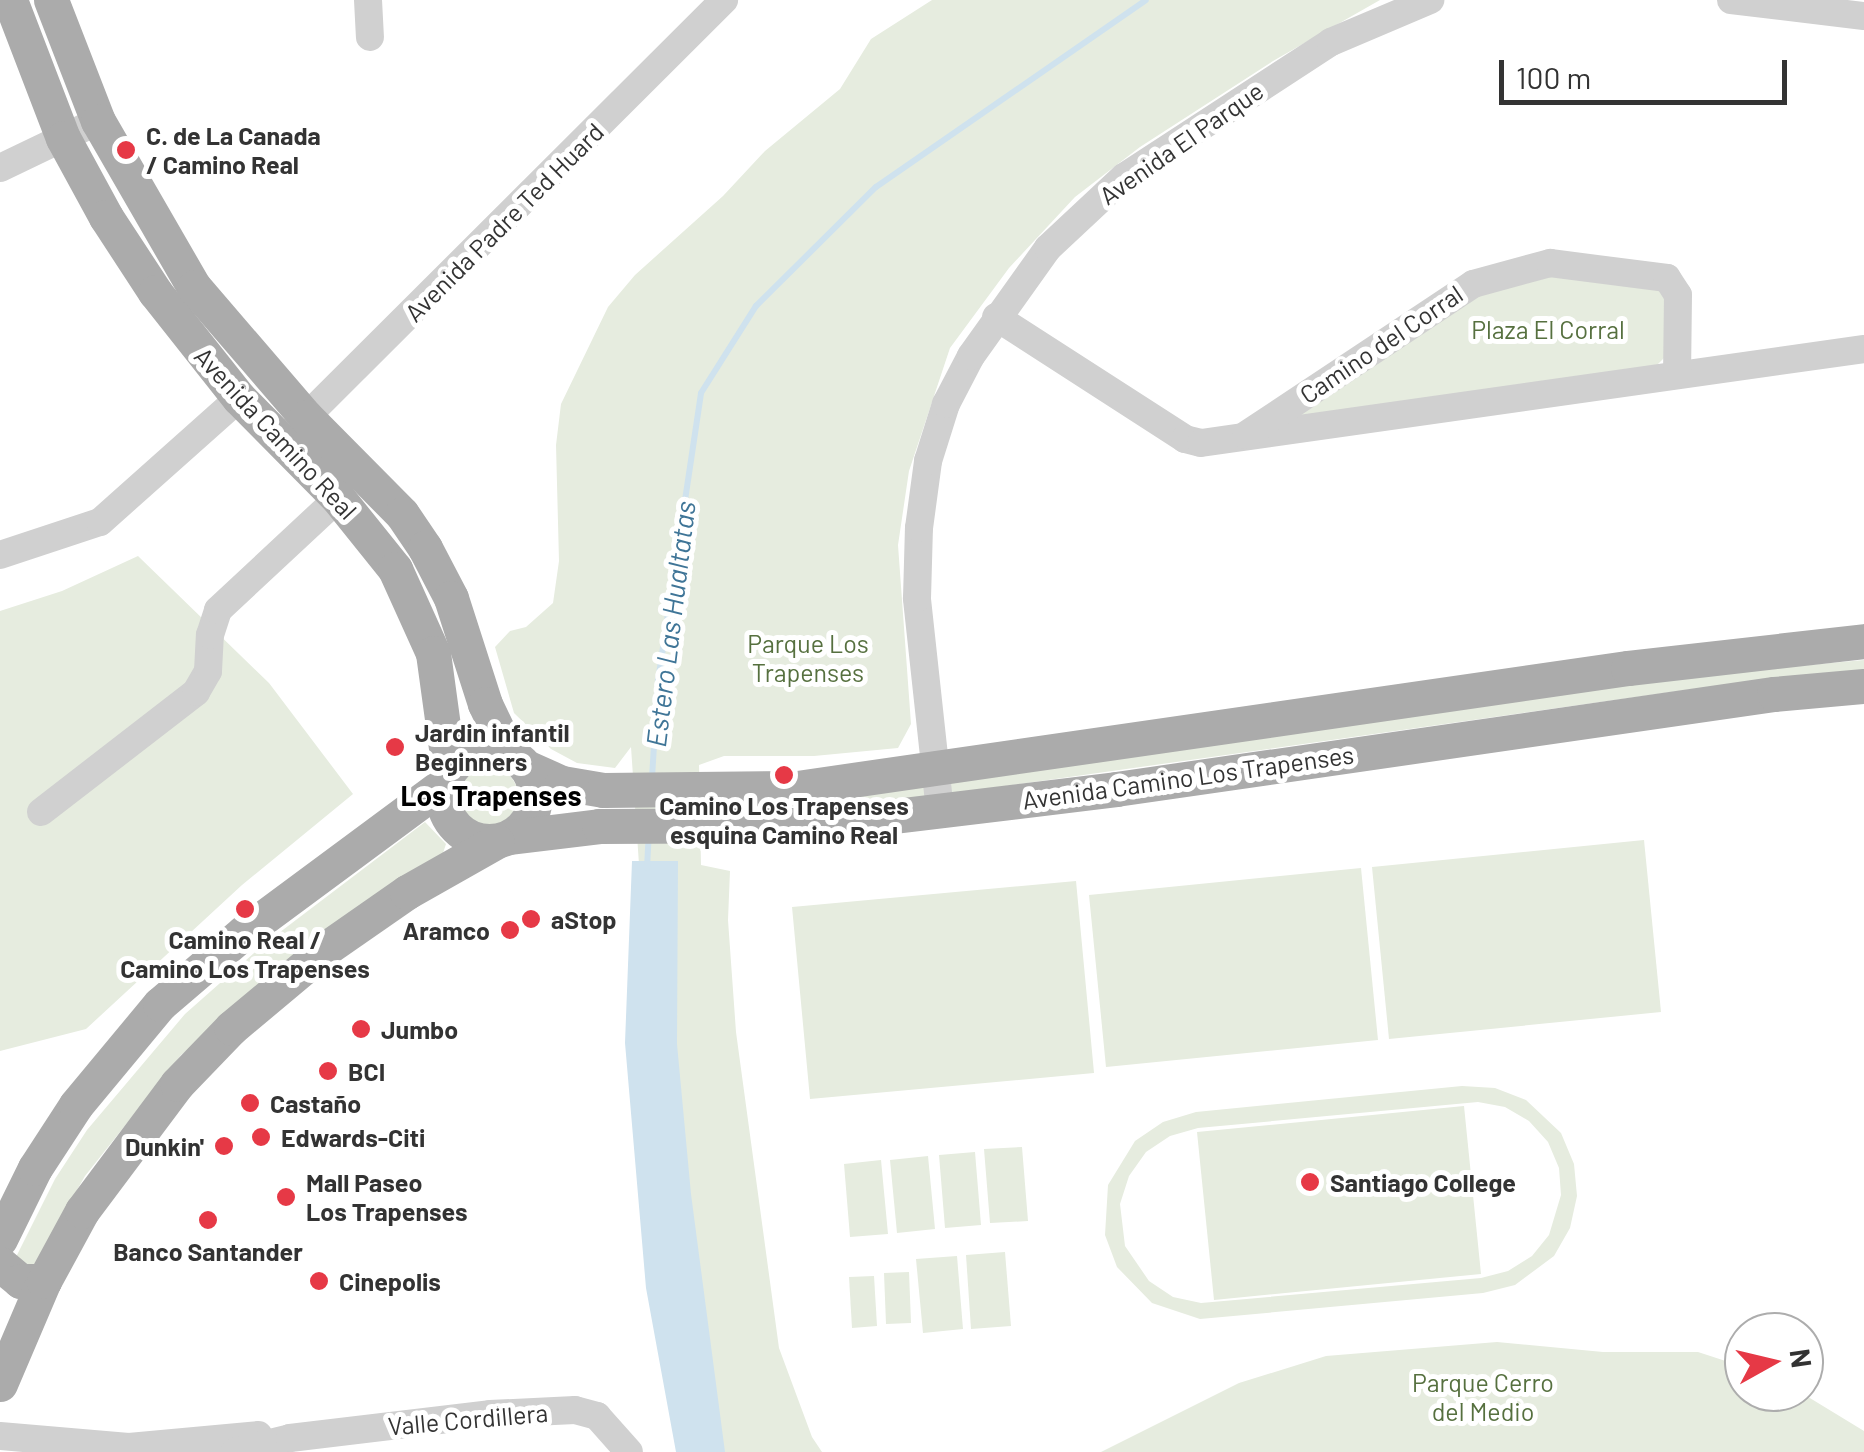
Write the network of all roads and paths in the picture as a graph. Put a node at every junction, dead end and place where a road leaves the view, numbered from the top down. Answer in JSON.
{"nodes":[{"id":1,"x":10,"y":0,"type":"edge"},
{"id":2,"x":52,"y":0,"type":"edge"},
{"id":3,"x":368,"y":0,"type":"edge"},
{"id":4,"x":724,"y":0,"type":"edge"},
{"id":5,"x":1430,"y":0,"type":"edge"},
{"id":6,"x":1731,"y":0,"type":"edge"},
{"id":7,"x":1864,"y":16,"type":"edge"},
{"id":8,"x":370,"y":37,"type":"dead end"},
{"id":9,"x":98,"y":122,"type":"junction"},
{"id":10,"x":63,"y":138,"type":"junction"},
{"id":11,"x":0,"y":168,"type":"edge"},
{"id":12,"x":996,"y":318,"type":"junction"},
{"id":13,"x":1864,"y":349,"type":"edge"},
{"id":14,"x":1677,"y":376,"type":"junction"},
{"id":15,"x":238,"y":398,"type":"junction"},
{"id":16,"x":306,"y":417,"type":"junction"},
{"id":17,"x":1240,"y":438,"type":"junction"},
{"id":18,"x":282,"y":442,"type":"junction"},
{"id":19,"x":338,"y":498,"type":"junction"},
{"id":20,"x":0,"y":555,"type":"edge"},
{"id":21,"x":1864,"y":641,"type":"edge"},
{"id":22,"x":1864,"y":686,"type":"edge"},
{"id":23,"x":517,"y":760,"type":"junction"},
{"id":24,"x":934,"y":766,"type":"junction"},
{"id":25,"x":446,"y":777,"type":"junction"},
{"id":26,"x":720,"y":808,"type":"junction"},
{"id":27,"x":940,"y":811,"type":"junction"},
{"id":28,"x":41,"y":812,"type":"dead end"},
{"id":29,"x":503,"y":839,"type":"junction"},
{"id":30,"x":0,"y":1239,"type":"edge"},
{"id":31,"x":0,"y":1264,"type":"edge"},
{"id":32,"x":44,"y":1281,"type":"junction"},
{"id":33,"x":0,"y":1384,"type":"edge"},
{"id":34,"x":0,"y":1436,"type":"edge"},
{"id":35,"x":290,"y":1438,"type":"junction"},
{"id":36,"x":234,"y":1452,"type":"edge"},
{"id":37,"x":629,"y":1452,"type":"edge"}],
"edges":[{"from":1,"to":10,"type":"main road","name":"Avenida Camino Real"},
{"from":2,"to":9,"type":"main road","name":"Avenida Camino Real"},
{"from":3,"to":8,"type":"street"},
{"from":4,"to":16,"type":"street","name":"Avenida Padre Ted Huard"},
{"from":5,"to":12,"type":"street","name":"Avenida El Parque"},
{"from":6,"to":7,"type":"street"},
{"from":9,"to":10,"type":"street"},
{"from":9,"to":16,"type":"main road","name":"Avenida Camino Real"},
{"from":10,"to":11,"type":"street"},
{"from":10,"to":15,"type":"main road","name":"Avenida Camino Real"},
{"from":12,"to":17,"type":"street","name":"Camino del Corral"},
{"from":12,"to":24,"type":"street","name":"Avenida El Parque"},
{"from":13,"to":14,"type":"street","name":"Camino del Corral"},
{"from":14,"to":17,"type":"street","name":"Camino del Corral"},
{"from":14,"to":17,"type":"street","name":"Camino del Corral"},
{"from":15,"to":18,"type":"main road","name":"Avenida Camino Real"},
{"from":15,"to":20,"type":"street"},
{"from":16,"to":18,"type":"street","name":"Avenida Padre Ted Huard"},
{"from":16,"to":23,"type":"main road","name":"Avenida Camino Real"},
{"from":18,"to":19,"type":"main road","name":"Avenida Camino Real"},
{"from":19,"to":25,"type":"main road","name":"Avenida Camino Real"},
{"from":19,"to":28,"type":"street"},
{"from":21,"to":24,"type":"main road","name":"Avenida Camino Los Trapenses"},
{"from":22,"to":27,"type":"main road","name":"Avenida Camino Los Trapenses"},
{"from":23,"to":25,"type":"main road"},
{"from":23,"to":26,"type":"main road","name":"Avenida Camino Los Trapenses"},
{"from":23,"to":29,"type":"main road"},
{"from":24,"to":26,"type":"main road","name":"Avenida Camino Los Trapenses"},
{"from":24,"to":27,"type":"street","name":"Avenida El Parque"},
{"from":25,"to":29,"type":"main road"},
{"from":25,"to":30,"type":"main road"},
{"from":26,"to":27,"type":"main road","name":"Avenida Camino Los Trapenses"},
{"from":26,"to":29,"type":"main road","name":"Avenida Camino Los Trapenses"},
{"from":29,"to":32,"type":"main road","name":"Avenida Camino Los Trapenses"},
{"from":31,"to":32,"type":"main road"},
{"from":32,"to":33,"type":"main road","name":"Avenida Camino Los Trapenses"},
{"from":34,"to":35,"type":"street","name":"Valle Cordillera"},
{"from":35,"to":36,"type":"street","name":"Valle Cordillera"},
{"from":35,"to":37,"type":"street","name":"Valle Cordillera"}]}
